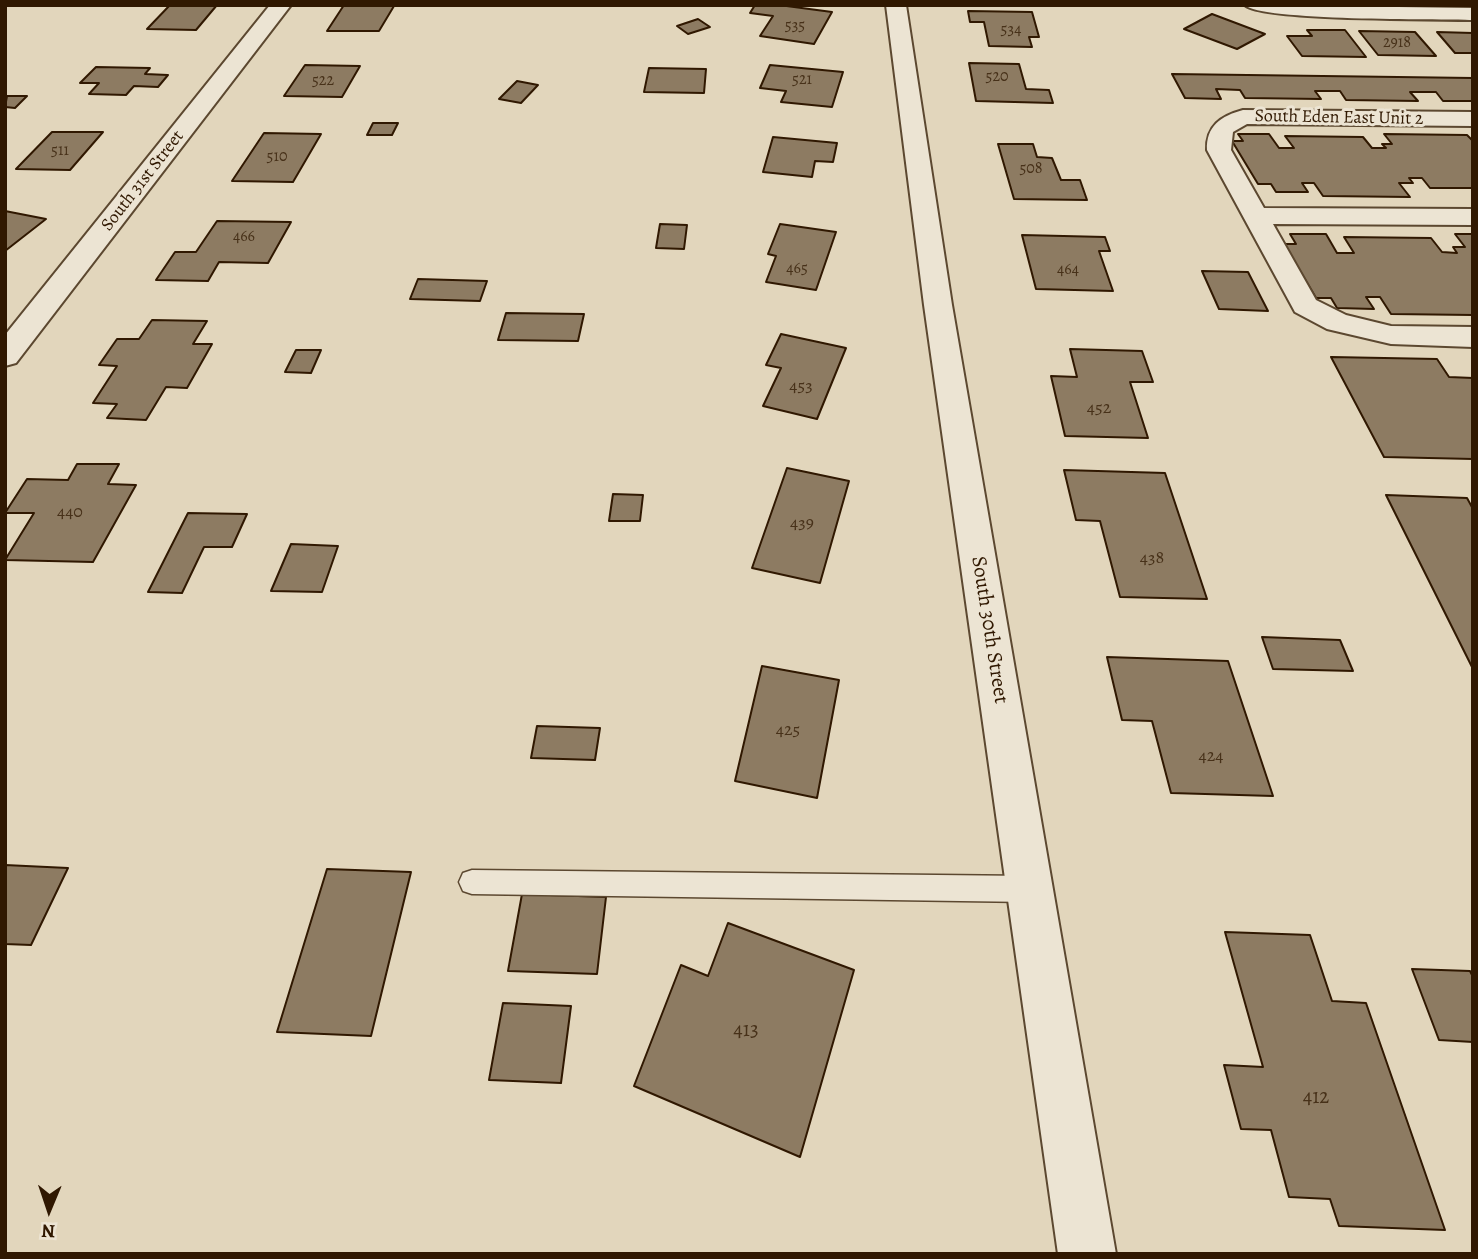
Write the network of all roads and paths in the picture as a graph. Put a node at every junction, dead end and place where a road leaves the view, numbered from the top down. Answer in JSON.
{"nodes":[{"id":1,"x":281,"y":5,"type":"edge"},
{"id":2,"x":896,"y":5,"type":"edge"},
{"id":3,"x":1255,"y":5,"type":"edge"},
{"id":4,"x":1473,"y":14,"type":"edge"},
{"id":5,"x":1473,"y":119,"type":"edge"},
{"id":6,"x":1255,"y":216,"type":"junction"},
{"id":7,"x":1473,"y":217,"type":"edge"},
{"id":8,"x":1473,"y":337,"type":"edge"},
{"id":9,"x":5,"y":356,"type":"edge"},
{"id":10,"x":472,"y":882,"type":"dead end"},
{"id":11,"x":1030,"y":889,"type":"junction"},
{"id":12,"x":1087,"y":1254,"type":"edge"}],
"edges":[{"from":1,"to":9,"type":"street","name":"South 31st Street"},
{"from":2,"to":11,"type":"street","name":"South 30th Street"},
{"from":3,"to":4,"type":"street"},
{"from":5,"to":6,"type":"street","name":"South Eden East Unit 2"},
{"from":6,"to":7,"type":"street"},
{"from":6,"to":8,"type":"street","name":"South Eden East Unit 2"},
{"from":10,"to":11,"type":"lane"},
{"from":11,"to":12,"type":"street","name":"South 30th Street"}]}
